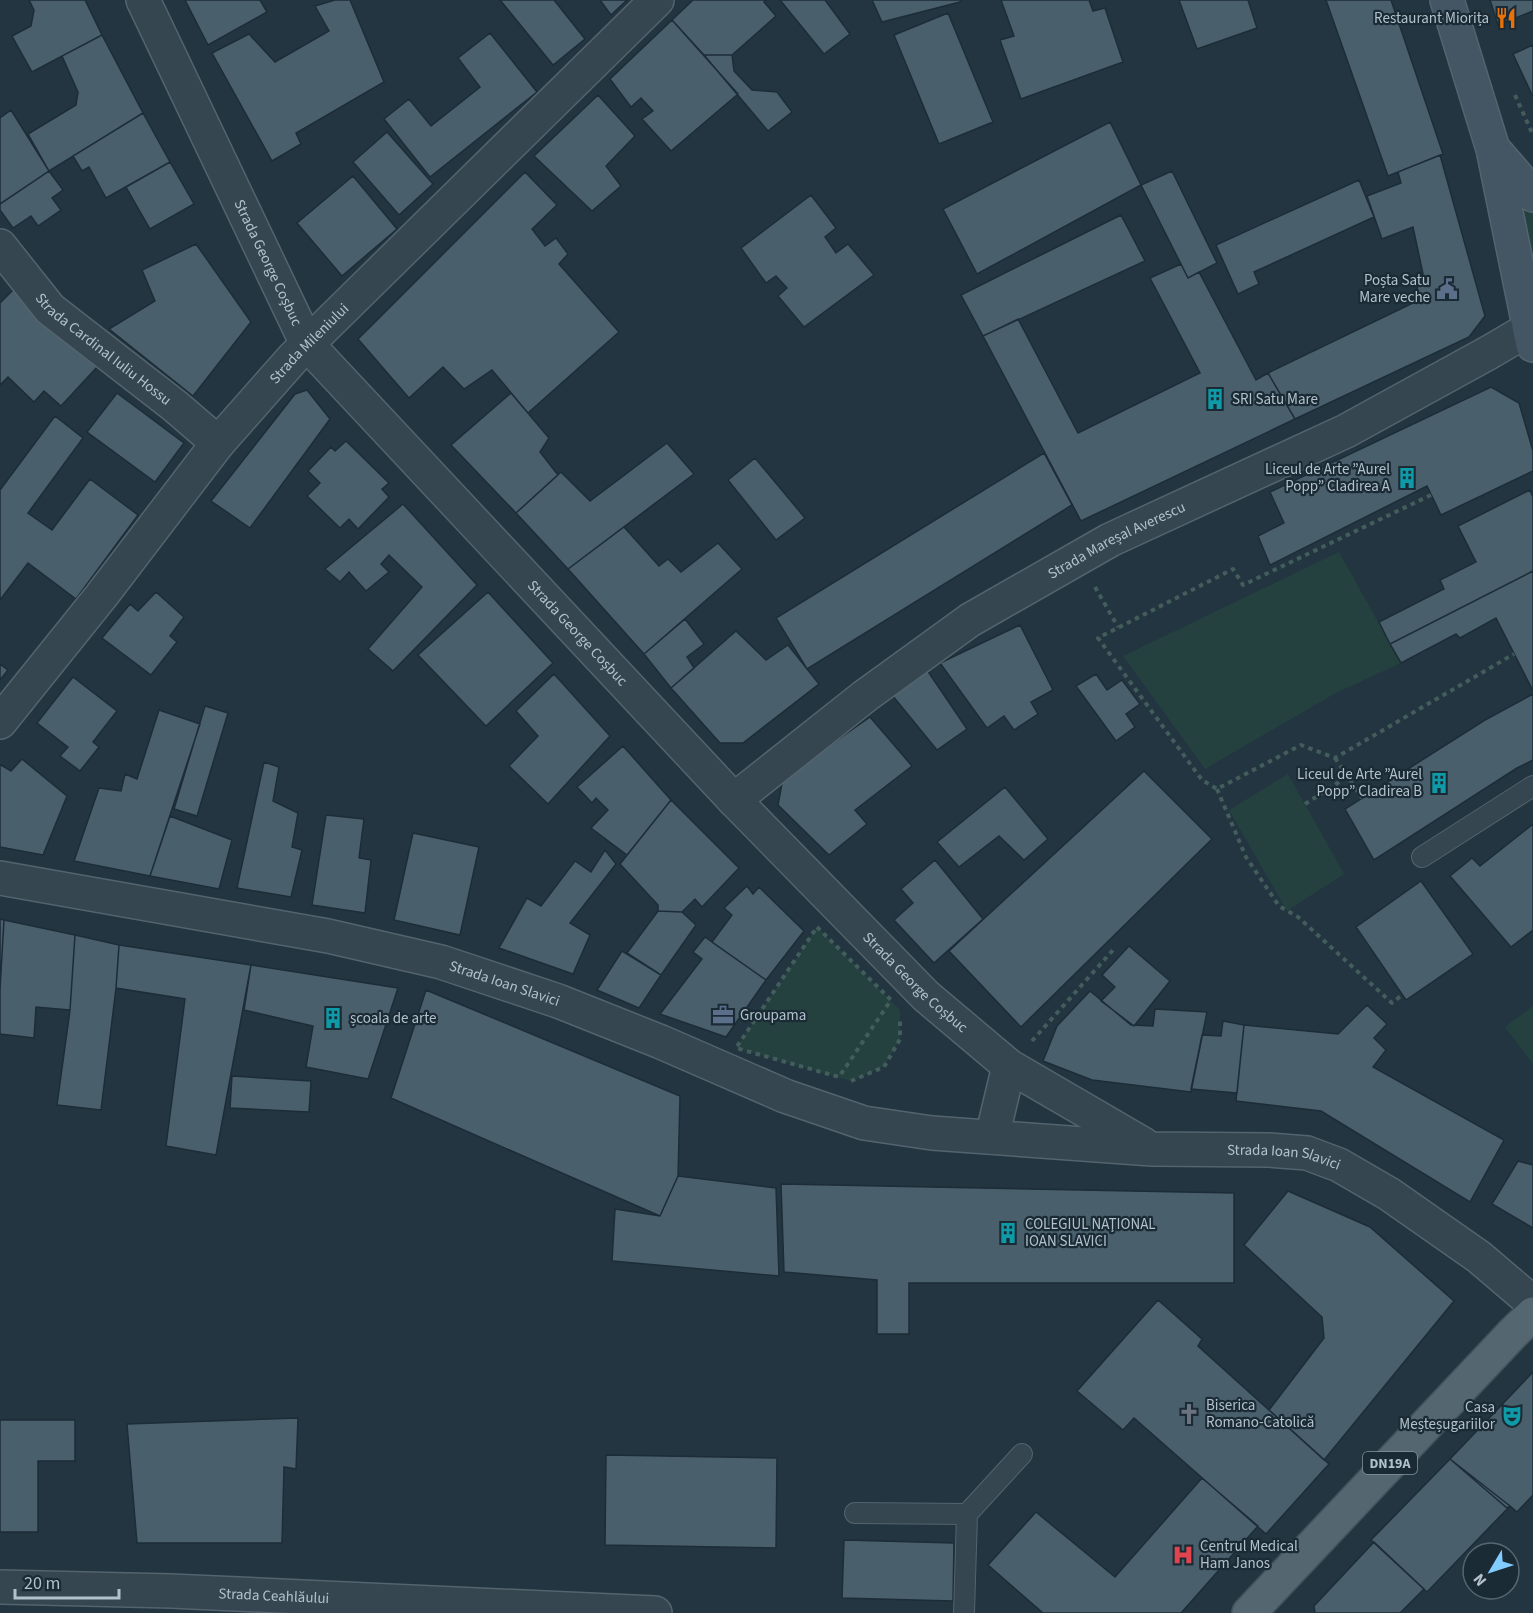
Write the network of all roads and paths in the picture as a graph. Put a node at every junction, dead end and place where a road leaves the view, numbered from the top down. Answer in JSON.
{"nodes":[{"id":1,"x":142,"y":0,"type":"edge"},
{"id":2,"x":657,"y":0,"type":"edge"},
{"id":3,"x":1447,"y":0,"type":"edge"},
{"id":4,"x":1493,"y":149,"type":"junction"},
{"id":5,"x":1533,"y":195,"type":"edge"},
{"id":6,"x":0,"y":246,"type":"edge"},
{"id":7,"x":1532,"y":329,"type":"edge"},
{"id":8,"x":307,"y":345,"type":"junction"},
{"id":9,"x":218,"y":444,"type":"junction"},
{"id":10,"x":1431,"y":495,"type":"dead end"},
{"id":11,"x":1091,"y":581,"type":"dead end"},
{"id":12,"x":1118,"y":627,"type":"junction"},
{"id":13,"x":1514,"y":654,"type":"dead end"},
{"id":14,"x":0,"y":722,"type":"edge"},
{"id":15,"x":1335,"y":758,"type":"junction"},
{"id":16,"x":1347,"y":777,"type":"junction"},
{"id":17,"x":1533,"y":786,"type":"edge"},
{"id":18,"x":1217,"y":789,"type":"junction"},
{"id":19,"x":1362,"y":798,"type":"dead end"},
{"id":20,"x":734,"y":800,"type":"junction"},
{"id":21,"x":1305,"y":804,"type":"dead end"},
{"id":22,"x":1422,"y":857,"type":"dead end"},
{"id":23,"x":0,"y":878,"type":"edge"},
{"id":24,"x":1113,"y":950,"type":"dead end"},
{"id":25,"x":1402,"y":994,"type":"dead end"},
{"id":26,"x":891,"y":1000,"type":"junction"},
{"id":27,"x":896,"y":1005,"type":"dead end"},
{"id":28,"x":900,"y":1010,"type":"dead end"},
{"id":29,"x":1009,"y":1066,"type":"junction"},
{"id":30,"x":839,"y":1077,"type":"junction"},
{"id":31,"x":992,"y":1137,"type":"junction"},
{"id":32,"x":1152,"y":1149,"type":"junction"},
{"id":33,"x":1533,"y":1303,"type":"edge"},
{"id":34,"x":1533,"y":1314,"type":"edge"},
{"id":35,"x":1023,"y":1454,"type":"dead end"},
{"id":36,"x":855,"y":1513,"type":"dead end"},
{"id":37,"x":967,"y":1514,"type":"junction"},
{"id":38,"x":0,"y":1587,"type":"edge"},
{"id":39,"x":656,"y":1613,"type":"edge"},
{"id":40,"x":964,"y":1613,"type":"edge"},
{"id":41,"x":1249,"y":1613,"type":"edge"}],
"edges":[{"from":1,"to":8,"type":"street","name":"Strada George Coșbuc"},
{"from":2,"to":8,"type":"street","name":"Strada Mileniului"},
{"from":3,"to":4,"type":"street"},
{"from":4,"to":5,"type":"street"},
{"from":4,"to":7,"type":"street"},
{"from":6,"to":9,"type":"street","name":"Strada Cardinal Iuliu Hossu"},
{"from":7,"to":20,"type":"street","name":"Strada Mareșal Averescu"},
{"from":8,"to":9,"type":"street","name":"Strada Mileniului"},
{"from":8,"to":20,"type":"street","name":"Strada George Coșbuc"},
{"from":9,"to":14,"type":"street","name":"Strada Mileniului"},
{"from":10,"to":12,"type":"path"},
{"from":11,"to":12,"type":"path"},
{"from":12,"to":18,"type":"path"},
{"from":13,"to":15,"type":"path"},
{"from":15,"to":16,"type":"path"},
{"from":15,"to":18,"type":"path"},
{"from":16,"to":19,"type":"path"},
{"from":16,"to":21,"type":"path"},
{"from":17,"to":22,"type":"lane"},
{"from":18,"to":25,"type":"path"},
{"from":20,"to":29,"type":"street","name":"Strada George Coșbuc"},
{"from":23,"to":31,"type":"street","name":"Strada Ioan Slavici"},
{"from":24,"to":29,"type":"path"},
{"from":26,"to":27,"type":"path"},
{"from":26,"to":30,"type":"path"},
{"from":26,"to":30,"type":"path"},
{"from":28,"to":30,"type":"path"},
{"from":29,"to":31,"type":"street"},
{"from":29,"to":32,"type":"street","name":"Strada George Coșbuc"},
{"from":31,"to":32,"type":"street","name":"Strada Ioan Slavici"},
{"from":32,"to":33,"type":"street","name":"Strada Ioan Slavici"},
{"from":34,"to":41,"type":"main road","number":"DN19A"},
{"from":35,"to":37,"type":"lane"},
{"from":36,"to":37,"type":"lane"},
{"from":37,"to":40,"type":"lane"},
{"from":38,"to":39,"type":"street","name":"Strada Ceahlăului"}]}
